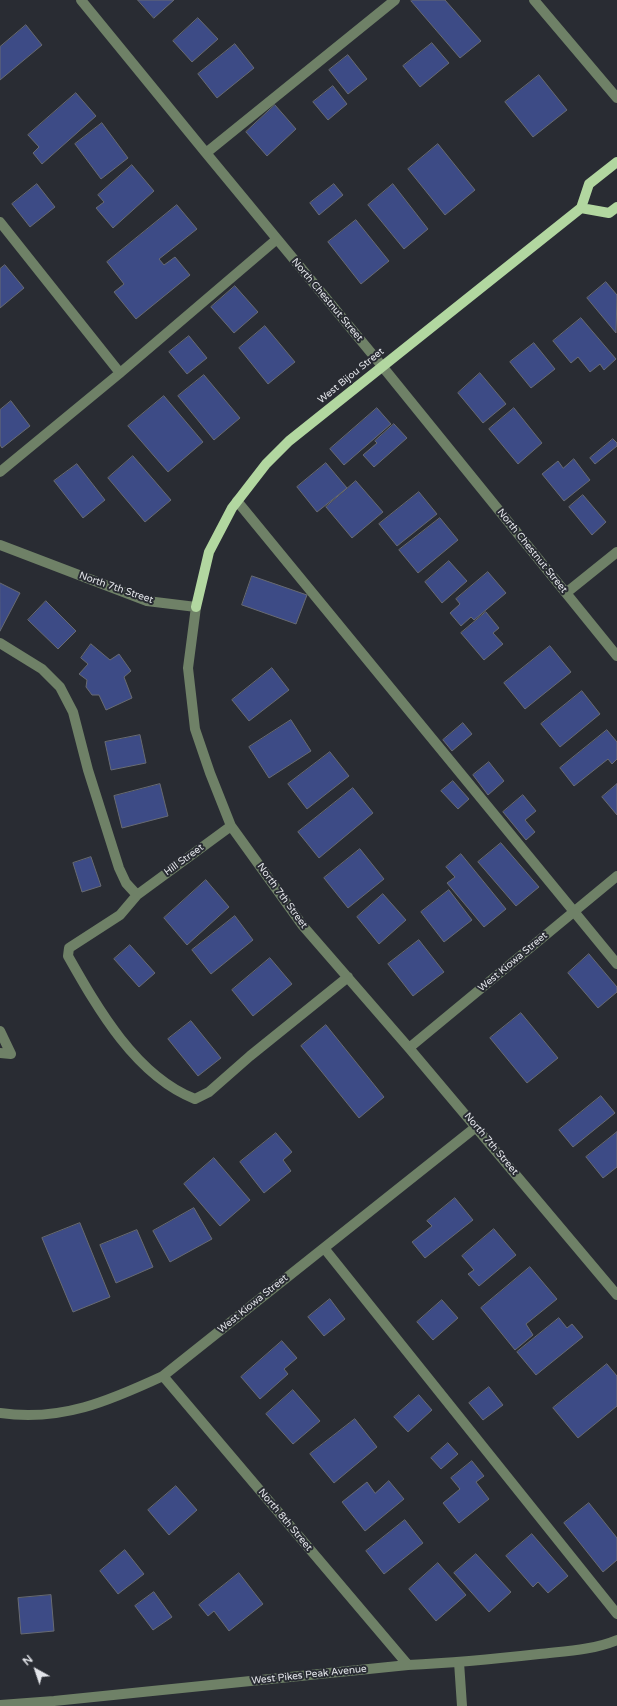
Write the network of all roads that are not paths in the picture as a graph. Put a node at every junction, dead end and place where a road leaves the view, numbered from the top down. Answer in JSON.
{"nodes":[{"id":1,"x":81,"y":0,"type":"edge"},
{"id":2,"x":395,"y":0,"type":"edge"},
{"id":3,"x":534,"y":0,"type":"edge"},
{"id":4,"x":617,"y":98,"type":"edge"},
{"id":5,"x":206,"y":153,"type":"junction"},
{"id":6,"x":617,"y":162,"type":"edge"},
{"id":7,"x":617,"y":207,"type":"edge"},
{"id":8,"x":581,"y":208,"type":"junction"},
{"id":9,"x":0,"y":222,"type":"edge"},
{"id":10,"x":277,"y":239,"type":"junction"},
{"id":11,"x":382,"y":366,"type":"junction"},
{"id":12,"x":120,"y":373,"type":"junction"},
{"id":13,"x":0,"y":472,"type":"edge"},
{"id":14,"x":237,"y":501,"type":"junction"},
{"id":15,"x":0,"y":545,"type":"edge"},
{"id":16,"x":617,"y":552,"type":"edge"},
{"id":17,"x":566,"y":593,"type":"junction"},
{"id":18,"x":196,"y":608,"type":"junction"},
{"id":19,"x":0,"y":643,"type":"edge"},
{"id":20,"x":617,"y":656,"type":"edge"},
{"id":21,"x":231,"y":826,"type":"junction"},
{"id":22,"x":617,"y":876,"type":"edge"},
{"id":23,"x":137,"y":895,"type":"junction"},
{"id":24,"x":574,"y":910,"type":"junction"},
{"id":25,"x":617,"y":964,"type":"edge"},
{"id":26,"x":348,"y":978,"type":"junction"},
{"id":27,"x":0,"y":1031,"type":"edge"},
{"id":28,"x":409,"y":1048,"type":"junction"},
{"id":29,"x":0,"y":1053,"type":"edge"},
{"id":30,"x":476,"y":1127,"type":"junction"},
{"id":31,"x":324,"y":1248,"type":"junction"},
{"id":32,"x":617,"y":1295,"type":"edge"},
{"id":33,"x":163,"y":1376,"type":"junction"},
{"id":34,"x":0,"y":1413,"type":"edge"},
{"id":35,"x":617,"y":1614,"type":"edge"},
{"id":36,"x":617,"y":1640,"type":"edge"},
{"id":37,"x":459,"y":1662,"type":"junction"},
{"id":38,"x":408,"y":1665,"type":"junction"},
{"id":39,"x":54,"y":1704,"type":"edge"},
{"id":40,"x":0,"y":1705,"type":"edge"},
{"id":41,"x":462,"y":1706,"type":"edge"}],
"edges":[{"from":1,"to":5,"type":"street","name":"North Chestnut Street"},
{"from":2,"to":5,"type":"street"},
{"from":3,"to":4,"type":"street"},
{"from":5,"to":10,"type":"street","name":"North Chestnut Street"},
{"from":6,"to":8,"type":"main road"},
{"from":7,"to":8,"type":"main road"},
{"from":8,"to":11,"type":"main road","name":"West Bijou Street"},
{"from":9,"to":12,"type":"street"},
{"from":10,"to":11,"type":"street","name":"North Chestnut Street"},
{"from":10,"to":12,"type":"street"},
{"from":11,"to":14,"type":"main road","name":"West Bijou Street"},
{"from":11,"to":17,"type":"street","name":"North Chestnut Street"},
{"from":12,"to":13,"type":"street"},
{"from":14,"to":18,"type":"main road","name":"West Bijou Street"},
{"from":14,"to":24,"type":"street"},
{"from":15,"to":18,"type":"street","name":"North 7th Street"},
{"from":16,"to":17,"type":"street"},
{"from":17,"to":20,"type":"street","name":"North Chestnut Street"},
{"from":18,"to":21,"type":"street","name":"North 7th Street"},
{"from":19,"to":23,"type":"street"},
{"from":21,"to":23,"type":"street","name":"Hill Street"},
{"from":21,"to":26,"type":"street","name":"North 7th Street"},
{"from":22,"to":24,"type":"street","name":"West Kiowa Street"},
{"from":23,"to":26,"type":"street","name":"Hill Street"},
{"from":24,"to":25,"type":"street"},
{"from":24,"to":28,"type":"street","name":"West Kiowa Street"},
{"from":26,"to":28,"type":"street","name":"North 7th Street"},
{"from":27,"to":29,"type":"street"},
{"from":28,"to":30,"type":"street","name":"North 7th Street"},
{"from":30,"to":31,"type":"street","name":"West Kiowa Street"},
{"from":30,"to":32,"type":"street","name":"North 7th Street"},
{"from":31,"to":33,"type":"street","name":"West Kiowa Street"},
{"from":31,"to":35,"type":"street"},
{"from":33,"to":34,"type":"street","name":"West Kiowa Street"},
{"from":33,"to":38,"type":"street","name":"North 8th Street"},
{"from":36,"to":37,"type":"street","name":"West Pikes Peak Avenue"},
{"from":37,"to":38,"type":"street","name":"West Pikes Peak Avenue"},
{"from":37,"to":41,"type":"street"},
{"from":38,"to":39,"type":"street","name":"West Pikes Peak Avenue"},
{"from":39,"to":40,"type":"street","name":"West Pikes Peak Avenue"}]}
